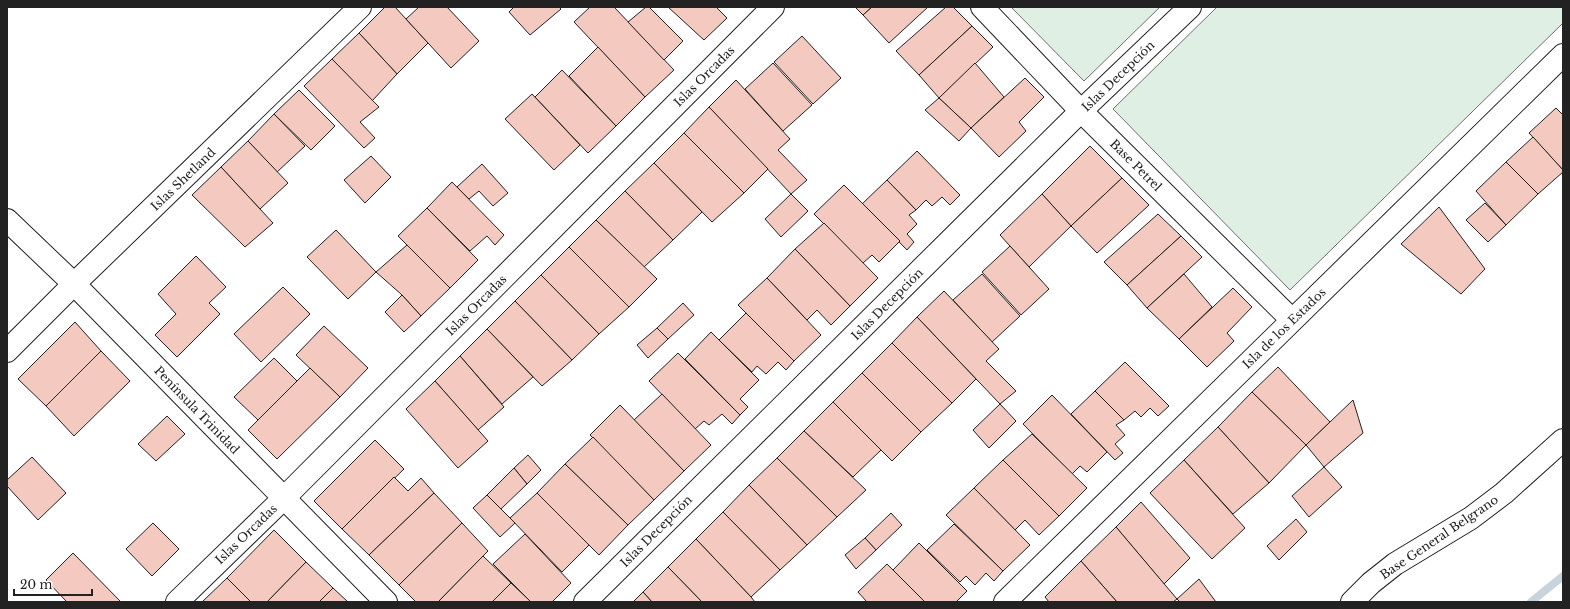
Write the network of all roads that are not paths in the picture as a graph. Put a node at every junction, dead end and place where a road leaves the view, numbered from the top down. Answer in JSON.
{"nodes":[{"id":1,"x":360,"y":7,"type":"edge"},
{"id":2,"x":773,"y":7,"type":"edge"},
{"id":3,"x":982,"y":7,"type":"edge"},
{"id":4,"x":1190,"y":7,"type":"edge"},
{"id":5,"x":1563,"y":55,"type":"edge"},
{"id":6,"x":1081,"y":111,"type":"junction"},
{"id":7,"x":7,"y":220,"type":"edge"},
{"id":8,"x":74,"y":284,"type":"junction"},
{"id":9,"x":1292,"y":320,"type":"junction"},
{"id":10,"x":7,"y":351,"type":"edge"},
{"id":11,"x":1563,"y":440,"type":"edge"},
{"id":12,"x":284,"y":498,"type":"junction"},
{"id":13,"x":177,"y":602,"type":"edge"},
{"id":14,"x":386,"y":602,"type":"edge"},
{"id":15,"x":585,"y":602,"type":"edge"},
{"id":16,"x":1005,"y":602,"type":"edge"},
{"id":17,"x":1352,"y":602,"type":"edge"}],
"edges":[{"from":1,"to":8,"type":"street","name":"Islas Shetland"},
{"from":2,"to":12,"type":"street","name":"Islas Orcadas"},
{"from":3,"to":6,"type":"street","name":"Base Petrel"},
{"from":4,"to":6,"type":"street","name":"Islas Decepción"},
{"from":5,"to":9,"type":"street","name":"Isla de los Estados"},
{"from":6,"to":9,"type":"street","name":"Base Petrel"},
{"from":6,"to":15,"type":"street","name":"Islas Decepción"},
{"from":7,"to":8,"type":"street","name":"Península Trinidad"},
{"from":8,"to":10,"type":"street","name":"Islas Shetland"},
{"from":8,"to":12,"type":"street","name":"Península Trinidad"},
{"from":9,"to":16,"type":"street","name":"Isla de los Estados"},
{"from":11,"to":17,"type":"street","name":"Base General Belgrano"},
{"from":12,"to":13,"type":"street","name":"Islas Orcadas"},
{"from":12,"to":14,"type":"street","name":"Península Trinidad"}]}
